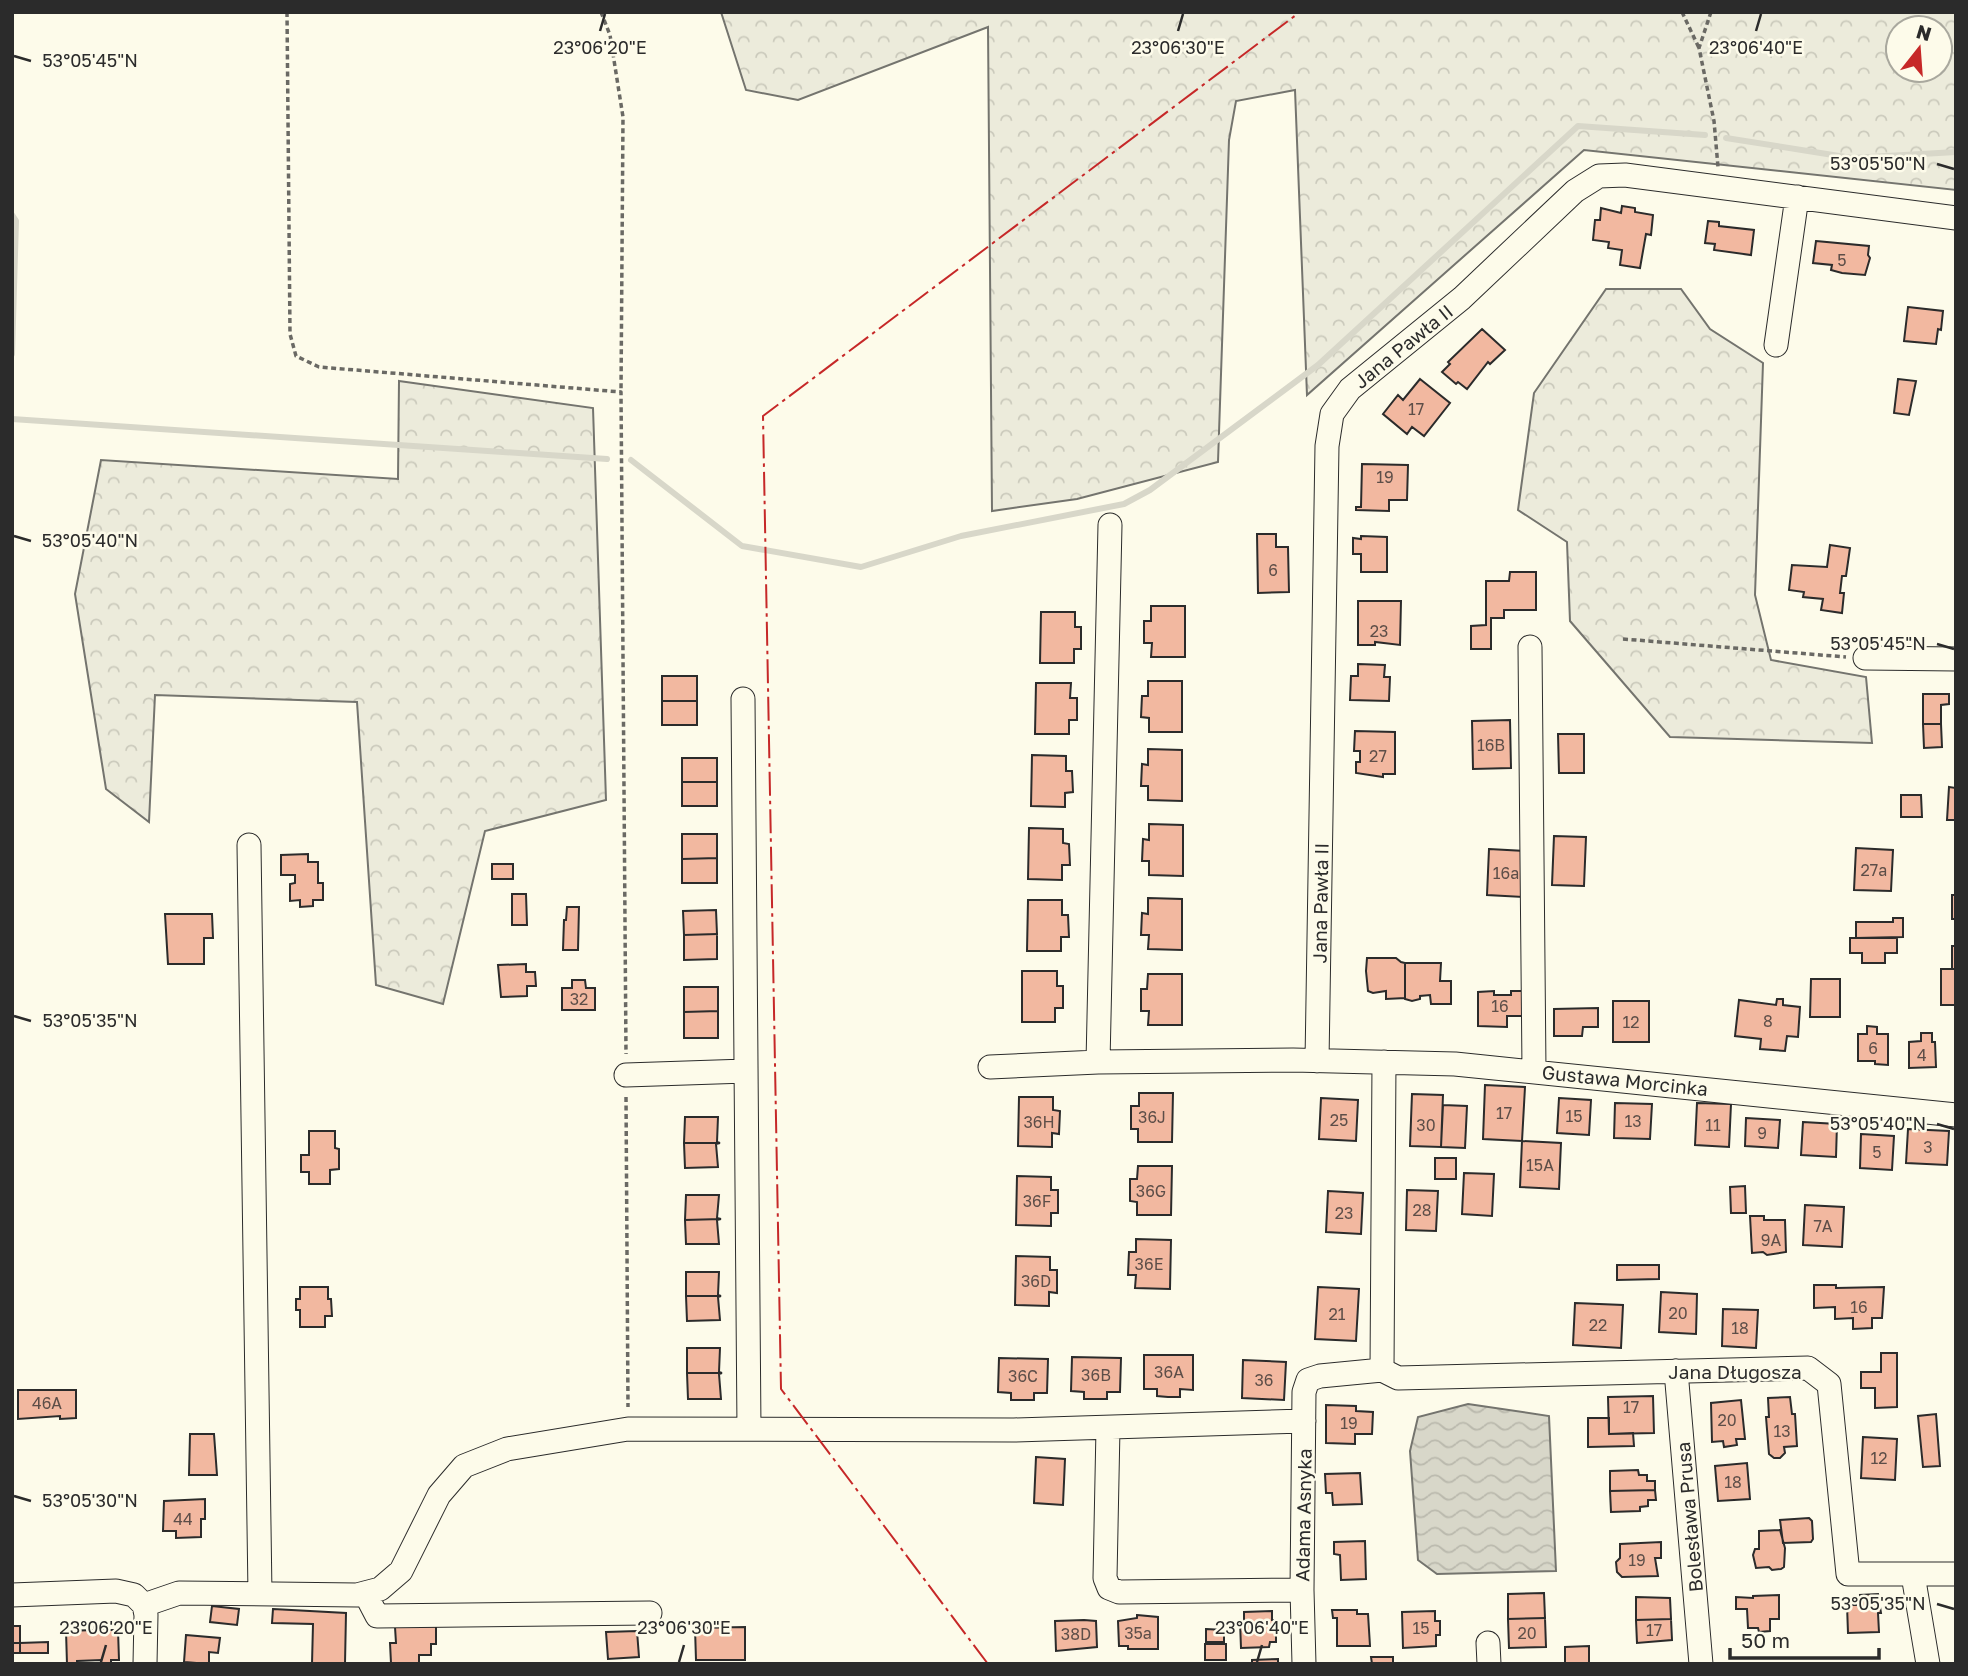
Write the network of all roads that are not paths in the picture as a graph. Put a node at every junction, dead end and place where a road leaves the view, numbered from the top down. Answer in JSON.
{"nodes":[{"id":1,"x":1797,"y":197,"type":"junction"},
{"id":2,"x":1956,"y":218,"type":"edge"},
{"id":3,"x":1776,"y":345,"type":"dead end"},
{"id":4,"x":1110,"y":525,"type":"dead end"},
{"id":5,"x":1530,"y":647,"type":"dead end"},
{"id":6,"x":1865,"y":658,"type":"road end"},
{"id":7,"x":1956,"y":659,"type":"edge"},
{"id":8,"x":743,"y":699,"type":"dead end"},
{"id":9,"x":248,"y":845,"type":"dead end"},
{"id":10,"x":1317,"y":1061,"type":"junction"},
{"id":11,"x":1098,"y":1062,"type":"junction"},
{"id":12,"x":1384,"y":1062,"type":"junction"},
{"id":13,"x":990,"y":1067,"type":"dead end"},
{"id":14,"x":1534,"y":1070,"type":"junction"},
{"id":15,"x":746,"y":1071,"type":"junction"},
{"id":16,"x":626,"y":1075,"type":"road end"},
{"id":17,"x":1956,"y":1115,"type":"edge"},
{"id":18,"x":1382,"y":1370,"type":"junction"},
{"id":19,"x":1676,"y":1371,"type":"junction"},
{"id":20,"x":1320,"y":1376,"type":"joint"},
{"id":21,"x":1304,"y":1421,"type":"junction"},
{"id":22,"x":1108,"y":1428,"type":"junction"},
{"id":23,"x":749,"y":1429,"type":"junction"},
{"id":24,"x":1956,"y":1574,"type":"edge"},
{"id":25,"x":1913,"y":1575,"type":"junction"},
{"id":26,"x":1302,"y":1590,"type":"junction"},
{"id":27,"x":365,"y":1593,"type":"junction"},
{"id":28,"x":260,"y":1594,"type":"junction"},
{"id":29,"x":12,"y":1595,"type":"edge"},
{"id":30,"x":144,"y":1605,"type":"junction"},
{"id":31,"x":650,"y":1613,"type":"dead end"},
{"id":32,"x":145,"y":1664,"type":"edge"},
{"id":33,"x":1304,"y":1664,"type":"edge"},
{"id":34,"x":1701,"y":1664,"type":"edge"},
{"id":35,"x":1928,"y":1664,"type":"edge"}],
"edges":[{"from":1,"to":2,"type":"street","name":"Jana Pawła II"},
{"from":1,"to":3,"type":"street"},
{"from":1,"to":10,"type":"street","name":"Jana Pawła II"},
{"from":4,"to":11,"type":"street"},
{"from":5,"to":14,"type":"street"},
{"from":6,"to":7,"type":"street"},
{"from":8,"to":15,"type":"street"},
{"from":9,"to":28,"type":"street"},
{"from":10,"to":11,"type":"street","name":"Gustawa Morcinka"},
{"from":10,"to":12,"type":"street","name":"Gustawa Morcinka"},
{"from":11,"to":13,"type":"street","name":"Gustawa Morcinka"},
{"from":12,"to":14,"type":"street","name":"Gustawa Morcinka"},
{"from":12,"to":18,"type":"street"},
{"from":14,"to":17,"type":"street","name":"Gustawa Morcinka"},
{"from":15,"to":16,"type":"street"},
{"from":15,"to":23,"type":"street"},
{"from":18,"to":19,"type":"street","name":"Jana Długosza"},
{"from":18,"to":20,"type":"street","name":"Jana Długosza"},
{"from":19,"to":25,"type":"street","name":"Jana Długosza"},
{"from":19,"to":34,"type":"street","name":"Bolesława Prusa"},
{"from":20,"to":21,"type":"street","name":"Adama Asnyka"},
{"from":21,"to":22,"type":"street"},
{"from":21,"to":26,"type":"street","name":"Adama Asnyka"},
{"from":22,"to":23,"type":"street"},
{"from":22,"to":26,"type":"street"},
{"from":23,"to":27,"type":"street"},
{"from":24,"to":25,"type":"street","name":"Jana Długosza"},
{"from":25,"to":35,"type":"street"},
{"from":26,"to":33,"type":"street","name":"Adama Asnyka"},
{"from":27,"to":28,"type":"street"},
{"from":27,"to":31,"type":"street"},
{"from":28,"to":30,"type":"street"},
{"from":29,"to":30,"type":"street"},
{"from":30,"to":32,"type":"street"}]}
